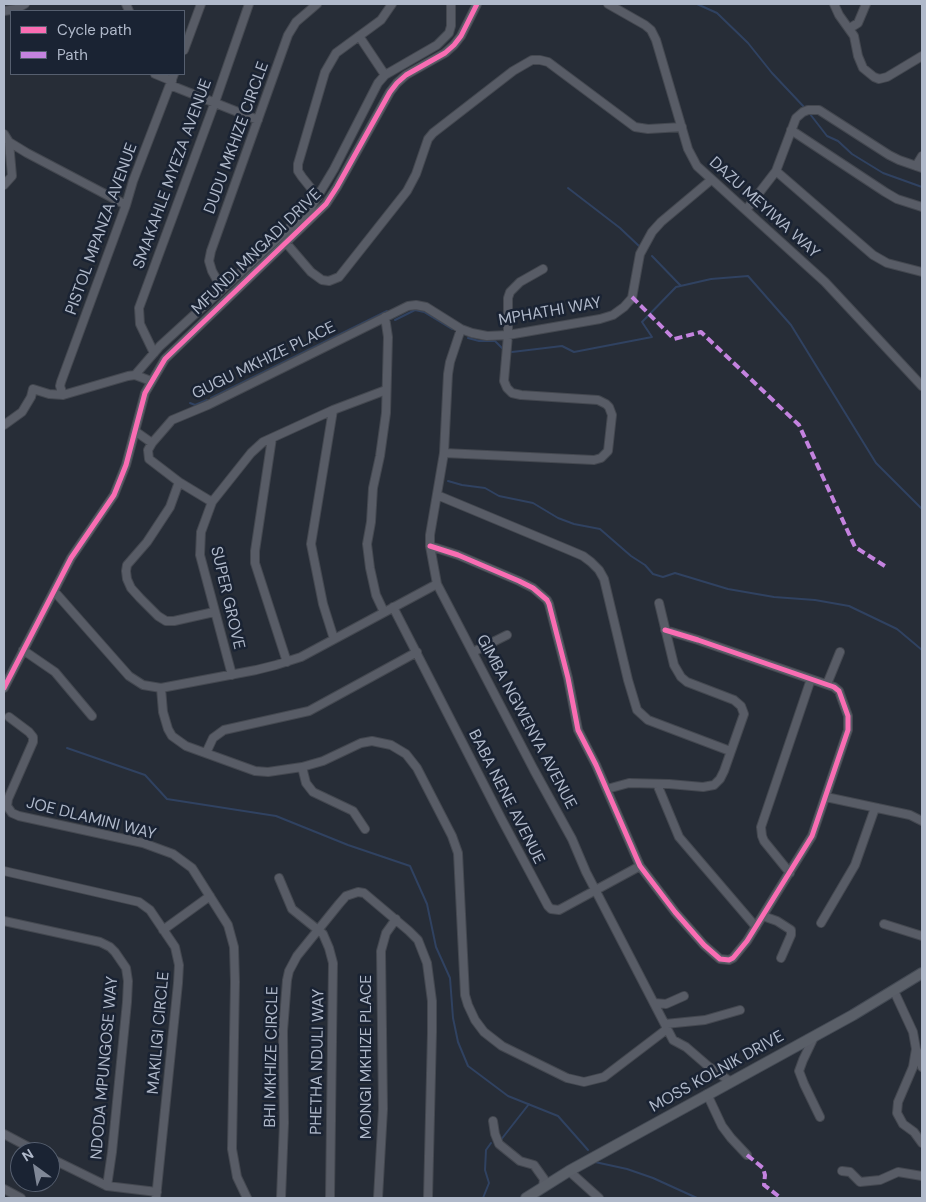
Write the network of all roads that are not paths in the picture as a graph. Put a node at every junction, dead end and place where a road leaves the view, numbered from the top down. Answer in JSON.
{"nodes":[{"id":1,"x":25,"y":4,"type":"edge"},
{"id":2,"x":201,"y":4,"type":"edge"},
{"id":3,"x":248,"y":4,"type":"edge"},
{"id":4,"x":317,"y":4,"type":"edge"},
{"id":5,"x":392,"y":4,"type":"edge"},
{"id":6,"x":451,"y":4,"type":"edge"},
{"id":7,"x":476,"y":4,"type":"edge"},
{"id":8,"x":608,"y":4,"type":"edge"},
{"id":9,"x":834,"y":4,"type":"edge"},
{"id":10,"x":866,"y":4,"type":"edge"},
{"id":11,"x":4,"y":11,"type":"edge"},
{"id":12,"x":850,"y":28,"type":"junction"},
{"id":13,"x":359,"y":36,"type":"junction"},
{"id":14,"x":185,"y":47,"type":"edge"},
{"id":15,"x":922,"y":56,"type":"edge"},
{"id":16,"x":158,"y":75,"type":"edge"},
{"id":17,"x":385,"y":75,"type":"junction"},
{"id":18,"x":172,"y":80,"type":"edge"},
{"id":19,"x":215,"y":102,"type":"junction"},
{"id":20,"x":258,"y":120,"type":"junction"},
{"id":21,"x":682,"y":127,"type":"junction"},
{"id":22,"x":791,"y":130,"type":"junction"},
{"id":23,"x":4,"y":134,"type":"edge"},
{"id":24,"x":10,"y":142,"type":"junction"},
{"id":25,"x":922,"y":156,"type":"edge"},
{"id":26,"x":919,"y":167,"type":"edge"},
{"id":27,"x":776,"y":170,"type":"junction"},
{"id":28,"x":711,"y":180,"type":"junction"},
{"id":29,"x":4,"y":185,"type":"edge"},
{"id":30,"x":318,"y":197,"type":"junction"},
{"id":31,"x":126,"y":205,"type":"junction"},
{"id":32,"x":922,"y":207,"type":"edge"},
{"id":33,"x":746,"y":210,"type":"junction"},
{"id":34,"x":286,"y":244,"type":"junction"},
{"id":35,"x":543,"y":269,"type":"dead end"},
{"id":36,"x":922,"y":272,"type":"edge"},
{"id":37,"x":222,"y":289,"type":"junction"},
{"id":38,"x":416,"y":305,"type":"joint"},
{"id":39,"x":385,"y":317,"type":"junction"},
{"id":40,"x":462,"y":329,"type":"junction"},
{"id":41,"x":508,"y":335,"type":"junction"},
{"id":42,"x":154,"y":353,"type":"junction"},
{"id":43,"x":135,"y":375,"type":"junction"},
{"id":44,"x":151,"y":381,"type":"junction"},
{"id":45,"x":922,"y":386,"type":"edge"},
{"id":46,"x":386,"y":390,"type":"junction"},
{"id":47,"x":63,"y":395,"type":"junction"},
{"id":48,"x":334,"y":410,"type":"junction"},
{"id":49,"x":4,"y":425,"type":"edge"},
{"id":50,"x":134,"y":431,"type":"junction"},
{"id":51,"x":272,"y":438,"type":"junction"},
{"id":52,"x":152,"y":443,"type":"junction"},
{"id":53,"x":444,"y":453,"type":"junction"},
{"id":54,"x":179,"y":482,"type":"junction"},
{"id":55,"x":437,"y":495,"type":"junction"},
{"id":56,"x":212,"y":502,"type":"junction"},
{"id":57,"x":430,"y":546,"type":"junction"},
{"id":58,"x":437,"y":584,"type":"junction"},
{"id":59,"x":54,"y":591,"type":"junction"},
{"id":60,"x":659,"y":604,"type":"dead end"},
{"id":61,"x":393,"y":607,"type":"junction"},
{"id":62,"x":214,"y":612,"type":"junction"},
{"id":63,"x":384,"y":612,"type":"junction"},
{"id":64,"x":665,"y":630,"type":"junction"},
{"id":65,"x":507,"y":635,"type":"dead end"},
{"id":66,"x":334,"y":639,"type":"junction"},
{"id":67,"x":23,"y":650,"type":"junction"},
{"id":68,"x":416,"y":652,"type":"junction"},
{"id":69,"x":473,"y":652,"type":"junction"},
{"id":70,"x":840,"y":652,"type":"dead end"},
{"id":71,"x":287,"y":662,"type":"junction"},
{"id":72,"x":232,"y":674,"type":"junction"},
{"id":73,"x":812,"y":679,"type":"junction"},
{"id":74,"x":827,"y":684,"type":"junction"},
{"id":75,"x":4,"y":688,"type":"edge"},
{"id":76,"x":161,"y":688,"type":"junction"},
{"id":77,"x":92,"y":716,"type":"dead end"},
{"id":78,"x":9,"y":717,"type":"dead end"},
{"id":79,"x":730,"y":751,"type":"junction"},
{"id":80,"x":206,"y":753,"type":"junction"},
{"id":81,"x":302,"y":767,"type":"junction"},
{"id":82,"x":658,"y":784,"type":"junction"},
{"id":83,"x":607,"y":789,"type":"junction"},
{"id":84,"x":826,"y":796,"type":"junction"},
{"id":85,"x":875,"y":808,"type":"junction"},
{"id":86,"x":922,"y":822,"type":"edge"},
{"id":87,"x":366,"y":829,"type":"dead end"},
{"id":88,"x":640,"y":866,"type":"junction"},
{"id":89,"x":4,"y":871,"type":"edge"},
{"id":90,"x":790,"y":873,"type":"junction"},
{"id":91,"x":279,"y":878,"type":"dead end"},
{"id":92,"x":596,"y":889,"type":"junction"},
{"id":93,"x":210,"y":896,"type":"junction"},
{"id":94,"x":763,"y":916,"type":"junction"},
{"id":95,"x":396,"y":919,"type":"junction"},
{"id":96,"x":4,"y":921,"type":"edge"},
{"id":97,"x":821,"y":923,"type":"dead end"},
{"id":98,"x":884,"y":924,"type":"dead end"},
{"id":99,"x":756,"y":927,"type":"junction"},
{"id":100,"x":163,"y":930,"type":"junction"},
{"id":101,"x":319,"y":930,"type":"junction"},
{"id":102,"x":922,"y":936,"type":"edge"},
{"id":103,"x":781,"y":958,"type":"dead end"},
{"id":104,"x":922,"y":973,"type":"edge"},
{"id":105,"x":894,"y":991,"type":"junction"},
{"id":106,"x":684,"y":996,"type":"dead end"},
{"id":107,"x":654,"y":1003,"type":"junction"},
{"id":108,"x":740,"y":1010,"type":"dead end"},
{"id":109,"x":666,"y":1027,"type":"junction"},
{"id":110,"x":814,"y":1037,"type":"junction"},
{"id":111,"x":918,"y":1047,"type":"edge"},
{"id":112,"x":922,"y":1067,"type":"edge"},
{"id":113,"x":731,"y":1082,"type":"junction"},
{"id":114,"x":707,"y":1094,"type":"junction"},
{"id":115,"x":820,"y":1117,"type":"dead end"},
{"id":116,"x":493,"y":1121,"type":"dead end"},
{"id":117,"x":4,"y":1134,"type":"edge"},
{"id":118,"x":19,"y":1142,"type":"edge"},
{"id":119,"x":922,"y":1142,"type":"edge"},
{"id":120,"x":747,"y":1155,"type":"dead end"},
{"id":121,"x":60,"y":1163,"type":"edge"},
{"id":122,"x":569,"y":1171,"type":"junction"},
{"id":123,"x":842,"y":1171,"type":"dead end"},
{"id":124,"x":922,"y":1176,"type":"edge"},
{"id":125,"x":107,"y":1186,"type":"junction"},
{"id":126,"x":543,"y":1187,"type":"junction"},
{"id":127,"x":4,"y":1189,"type":"edge"},
{"id":128,"x":156,"y":1195,"type":"edge"},
{"id":129,"x":245,"y":1197,"type":"edge"},
{"id":130,"x":21,"y":1198,"type":"edge"},
{"id":131,"x":281,"y":1198,"type":"edge"},
{"id":132,"x":330,"y":1198,"type":"edge"},
{"id":133,"x":378,"y":1198,"type":"edge"},
{"id":134,"x":428,"y":1198,"type":"edge"},
{"id":135,"x":526,"y":1198,"type":"edge"},
{"id":136,"x":599,"y":1198,"type":"edge"}],
"edges":[{"from":1,"to":11,"type":"street"},
{"from":2,"to":14,"type":"street"},
{"from":3,"to":19,"type":"street","name":"SMAKAHLE MYEZA AVENUE"},
{"from":4,"to":20,"type":"street","name":"DUDU MKHIZE CIRCLE"},
{"from":5,"to":13,"type":"street"},
{"from":6,"to":17,"type":"street"},
{"from":7,"to":34,"type":"street","name":"MFUNDI MNGADI DRIVE"},
{"from":8,"to":21,"type":"street","name":"DAZU MEYIWA WAY"},
{"from":9,"to":12,"type":"street"},
{"from":10,"to":12,"type":"street"},
{"from":12,"to":15,"type":"street"},
{"from":13,"to":17,"type":"street"},
{"from":13,"to":30,"type":"street"},
{"from":16,"to":18,"type":"street"},
{"from":17,"to":30,"type":"street"},
{"from":18,"to":19,"type":"street"},
{"from":18,"to":31,"type":"street","name":"PISTOL MPANZA AVENUE"},
{"from":19,"to":20,"type":"street"},
{"from":19,"to":42,"type":"street","name":"SMAKAHLE MYEZA AVENUE"},
{"from":20,"to":37,"type":"street","name":"DUDU MKHIZE CIRCLE"},
{"from":21,"to":28,"type":"street","name":"DAZU MEYIWA WAY"},
{"from":21,"to":34,"type":"street"},
{"from":22,"to":26,"type":"street"},
{"from":22,"to":27,"type":"street"},
{"from":22,"to":32,"type":"street"},
{"from":23,"to":24,"type":"street"},
{"from":24,"to":29,"type":"street"},
{"from":24,"to":31,"type":"street"},
{"from":25,"to":26,"type":"street"},
{"from":27,"to":33,"type":"street"},
{"from":27,"to":36,"type":"street"},
{"from":28,"to":33,"type":"street","name":"DAZU MEYIWA WAY"},
{"from":28,"to":41,"type":"street","name":"MPHATHI WAY"},
{"from":30,"to":37,"type":"street"},
{"from":31,"to":47,"type":"street","name":"PISTOL MPANZA AVENUE"},
{"from":33,"to":45,"type":"street","name":"DAZU MEYIWA WAY"},
{"from":34,"to":44,"type":"street","name":"MFUNDI MNGADI DRIVE"},
{"from":35,"to":41,"type":"street"},
{"from":37,"to":42,"type":"street"},
{"from":38,"to":39,"type":"street","name":"GUGU MKHIZE PLACE"},
{"from":38,"to":40,"type":"street","name":"MPHATHI WAY"},
{"from":39,"to":46,"type":"street"},
{"from":39,"to":52,"type":"street","name":"GUGU MKHIZE PLACE"},
{"from":40,"to":41,"type":"street","name":"MPHATHI WAY"},
{"from":40,"to":53,"type":"street","name":"GIMBA NGWENYA AVENUE"},
{"from":41,"to":53,"type":"street"},
{"from":42,"to":43,"type":"street"},
{"from":43,"to":44,"type":"street"},
{"from":43,"to":47,"type":"street"},
{"from":44,"to":50,"type":"street","name":"MFUNDI MNGADI DRIVE"},
{"from":46,"to":48,"type":"street","name":"SUPER GROVE"},
{"from":46,"to":63,"type":"street"},
{"from":47,"to":49,"type":"street"},
{"from":48,"to":51,"type":"street","name":"SUPER GROVE"},
{"from":48,"to":66,"type":"street"},
{"from":50,"to":52,"type":"street"},
{"from":50,"to":59,"type":"street","name":"MFUNDI MNGADI DRIVE"},
{"from":51,"to":56,"type":"street","name":"SUPER GROVE"},
{"from":51,"to":71,"type":"street"},
{"from":52,"to":54,"type":"street"},
{"from":53,"to":55,"type":"street","name":"GIMBA NGWENYA AVENUE"},
{"from":54,"to":56,"type":"street"},
{"from":54,"to":62,"type":"street"},
{"from":55,"to":57,"type":"street","name":"GIMBA NGWENYA AVENUE"},
{"from":55,"to":79,"type":"street"},
{"from":56,"to":62,"type":"street","name":"SUPER GROVE"},
{"from":57,"to":58,"type":"street","name":"GIMBA NGWENYA AVENUE"},
{"from":57,"to":83,"type":"street"},
{"from":58,"to":61,"type":"street"},
{"from":58,"to":69,"type":"street","name":"GIMBA NGWENYA AVENUE"},
{"from":59,"to":67,"type":"street","name":"MFUNDI MNGADI DRIVE"},
{"from":59,"to":76,"type":"street"},
{"from":60,"to":64,"type":"street"},
{"from":61,"to":63,"type":"street"},
{"from":61,"to":68,"type":"street","name":"BABA NENE AVENUE"},
{"from":62,"to":72,"type":"street","name":"SUPER GROVE"},
{"from":63,"to":66,"type":"street"},
{"from":64,"to":73,"type":"street"},
{"from":64,"to":79,"type":"street"},
{"from":65,"to":69,"type":"street"},
{"from":66,"to":71,"type":"street"},
{"from":67,"to":75,"type":"street","name":"MFUNDI MNGADI DRIVE"},
{"from":67,"to":77,"type":"street"},
{"from":68,"to":80,"type":"street"},
{"from":68,"to":92,"type":"street","name":"BABA NENE AVENUE"},
{"from":69,"to":92,"type":"street","name":"GIMBA NGWENYA AVENUE"},
{"from":70,"to":74,"type":"street"},
{"from":71,"to":72,"type":"street"},
{"from":72,"to":76,"type":"street"},
{"from":73,"to":74,"type":"street"},
{"from":73,"to":90,"type":"street"},
{"from":74,"to":84,"type":"street"},
{"from":76,"to":80,"type":"street"},
{"from":78,"to":93,"type":"street","name":"JOE DLAMINI WAY"},
{"from":79,"to":82,"type":"street"},
{"from":80,"to":81,"type":"street"},
{"from":81,"to":87,"type":"street"},
{"from":81,"to":109,"type":"street"},
{"from":82,"to":83,"type":"street"},
{"from":82,"to":99,"type":"street"},
{"from":83,"to":88,"type":"street"},
{"from":84,"to":85,"type":"street"},
{"from":84,"to":90,"type":"street"},
{"from":85,"to":86,"type":"street"},
{"from":85,"to":97,"type":"street"},
{"from":88,"to":92,"type":"street","name":"BABA NENE AVENUE"},
{"from":88,"to":99,"type":"street"},
{"from":89,"to":100,"type":"street","name":"MAKILIGI CIRCLE"},
{"from":90,"to":94,"type":"street"},
{"from":91,"to":101,"type":"street"},
{"from":92,"to":107,"type":"street","name":"GIMBA NGWENYA AVENUE"},
{"from":93,"to":100,"type":"street"},
{"from":93,"to":129,"type":"street","name":"JOE DLAMINI WAY"},
{"from":94,"to":99,"type":"street"},
{"from":94,"to":103,"type":"street"},
{"from":95,"to":101,"type":"street","name":"BHI MKHIZE CIRCLE"},
{"from":95,"to":133,"type":"street","name":"MONGI MKHIZE PLACE"},
{"from":95,"to":134,"type":"street","name":"BHI MKHIZE CIRCLE"},
{"from":96,"to":125,"type":"street","name":"NDODA MPUNGOSE WAY"},
{"from":98,"to":102,"type":"street"},
{"from":100,"to":128,"type":"street","name":"MAKILIGI CIRCLE"},
{"from":101,"to":131,"type":"street","name":"BHI MKHIZE CIRCLE"},
{"from":101,"to":132,"type":"street","name":"PHETHA NDULI WAY"},
{"from":104,"to":105,"type":"main road","name":"MOSS KOLNIK DRIVE"},
{"from":105,"to":110,"type":"main road","name":"MOSS KOLNIK DRIVE"},
{"from":105,"to":111,"type":"street"},
{"from":106,"to":107,"type":"street"},
{"from":107,"to":109,"type":"street","name":"GIMBA NGWENYA AVENUE"},
{"from":108,"to":109,"type":"street"},
{"from":109,"to":113,"type":"street","name":"GIMBA NGWENYA AVENUE"},
{"from":110,"to":113,"type":"main road","name":"MOSS KOLNIK DRIVE"},
{"from":110,"to":115,"type":"street"},
{"from":111,"to":112,"type":"street"},
{"from":111,"to":119,"type":"street"},
{"from":113,"to":114,"type":"main road","name":"MOSS KOLNIK DRIVE"},
{"from":114,"to":120,"type":"street"},
{"from":114,"to":122,"type":"main road","name":"MOSS KOLNIK DRIVE"},
{"from":116,"to":126,"type":"street"},
{"from":117,"to":118,"type":"street"},
{"from":121,"to":125,"type":"street"},
{"from":122,"to":126,"type":"main road","name":"MOSS KOLNIK DRIVE"},
{"from":122,"to":136,"type":"street"},
{"from":123,"to":124,"type":"street"},
{"from":125,"to":128,"type":"street"},
{"from":126,"to":135,"type":"main road","name":"MOSS KOLNIK DRIVE"},
{"from":127,"to":130,"type":"street"}]}
